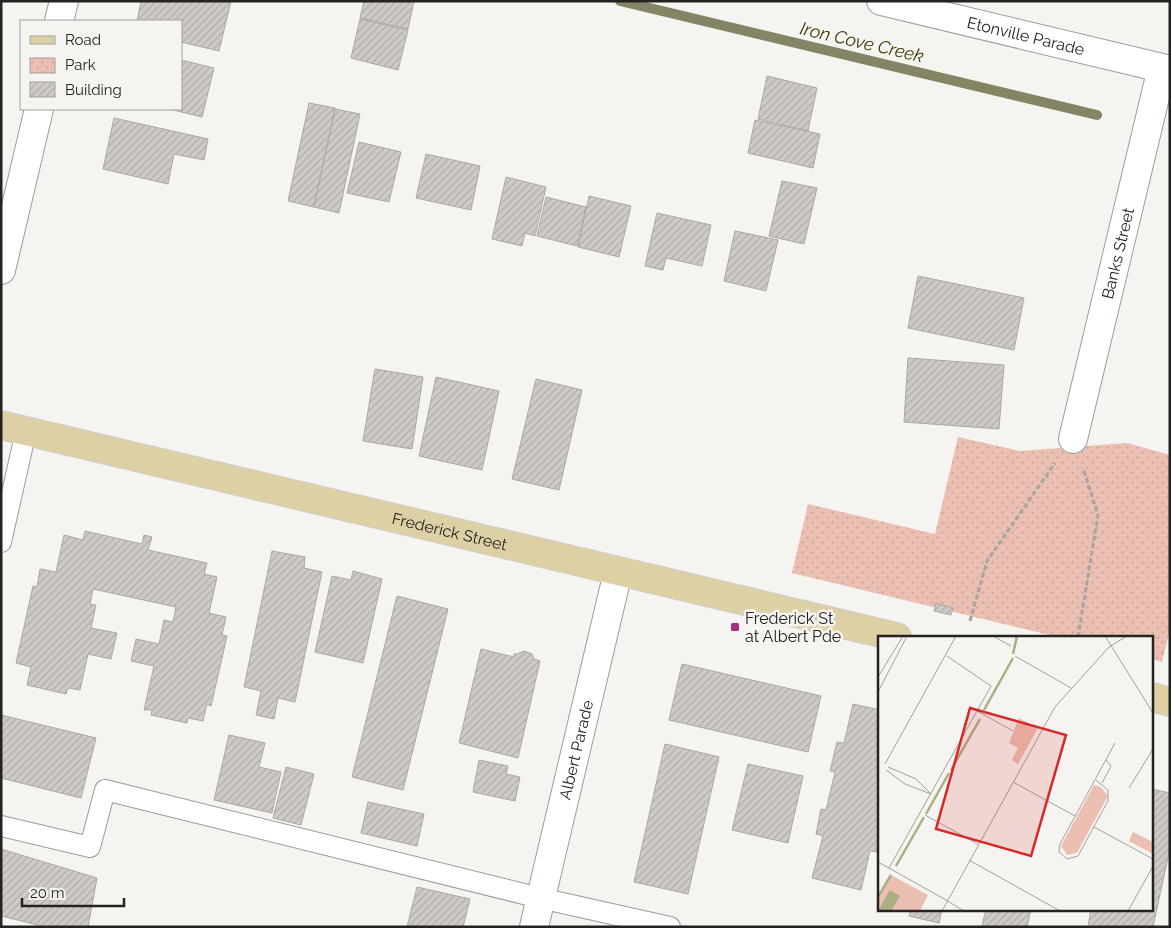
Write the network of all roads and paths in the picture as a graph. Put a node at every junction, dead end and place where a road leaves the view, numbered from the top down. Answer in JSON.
{"nodes":[{"id":1,"x":64,"y":1,"type":"edge"},
{"id":2,"x":881,"y":1,"type":"edge"},
{"id":3,"x":59,"y":20,"type":"edge"},
{"id":4,"x":1166,"y":69,"type":"edge"},
{"id":5,"x":39,"y":110,"type":"edge"},
{"id":6,"x":1,"y":270,"type":"edge"},
{"id":7,"x":14,"y":428,"type":"edge"},
{"id":8,"x":1073,"y":439,"type":"junction"},
{"id":9,"x":1,"y":542,"type":"edge"},
{"id":10,"x":618,"y":572,"type":"junction"},
{"id":11,"x":970,"y":622,"type":"dead end"},
{"id":12,"x":893,"y":636,"type":"edge"},
{"id":13,"x":1078,"y":636,"type":"edge"},
{"id":14,"x":1154,"y":698,"type":"edge"},
{"id":15,"x":1170,"y":702,"type":"edge"},
{"id":16,"x":1,"y":826,"type":"edge"},
{"id":17,"x":540,"y":898,"type":"junction"},
{"id":18,"x":534,"y":927,"type":"edge"},
{"id":19,"x":670,"y":927,"type":"edge"}],
"edges":[{"from":1,"to":3,"type":"street"},
{"from":2,"to":4,"type":"street","name":"Etonville Parade"},
{"from":4,"to":8,"type":"street","name":"Banks Street"},
{"from":5,"to":6,"type":"street"},
{"from":7,"to":9,"type":"lane"},
{"from":7,"to":10,"type":"main road","name":"Frederick Street"},
{"from":8,"to":11,"type":"path"},
{"from":8,"to":13,"type":"path"},
{"from":10,"to":12,"type":"main road","name":"Frederick Street"},
{"from":10,"to":17,"type":"street","name":"Albert Parade"},
{"from":14,"to":15,"type":"main road"},
{"from":16,"to":17,"type":"lane"},
{"from":17,"to":18,"type":"street","name":"Albert Parade"},
{"from":17,"to":19,"type":"lane"}]}
